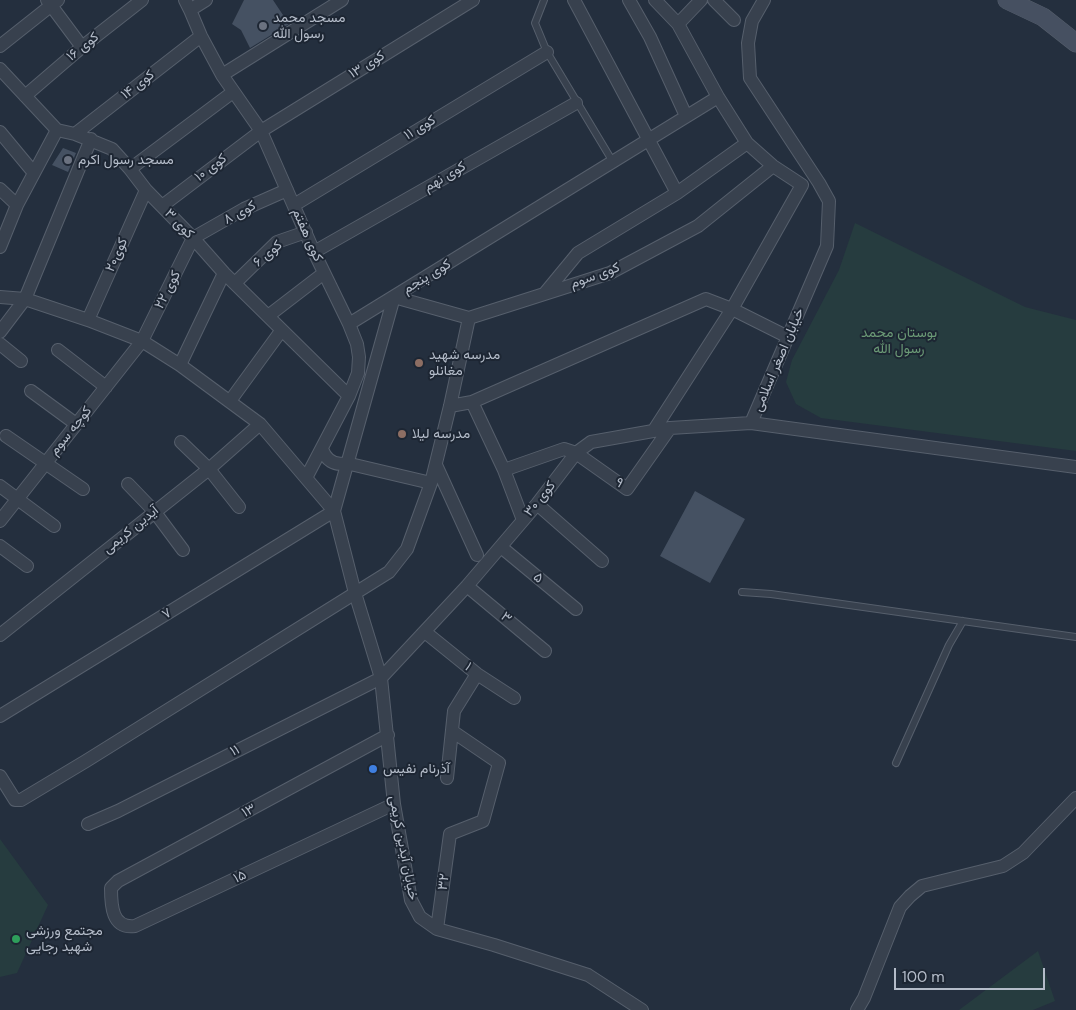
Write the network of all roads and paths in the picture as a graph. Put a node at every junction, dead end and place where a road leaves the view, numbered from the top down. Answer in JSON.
{"nodes":[{"id":1,"x":142,"y":0,"type":"edge"},
{"id":2,"x":206,"y":0,"type":"edge"},
{"id":3,"x":342,"y":0,"type":"edge"},
{"id":4,"x":473,"y":0,"type":"edge"},
{"id":5,"x":544,"y":0,"type":"edge"},
{"id":6,"x":574,"y":0,"type":"edge"},
{"id":7,"x":629,"y":0,"type":"edge"},
{"id":8,"x":655,"y":0,"type":"edge"},
{"id":9,"x":701,"y":0,"type":"edge"},
{"id":10,"x":714,"y":0,"type":"edge"},
{"id":11,"x":764,"y":0,"type":"edge"},
{"id":12,"x":1007,"y":0,"type":"edge"},
{"id":13,"x":52,"y":2,"type":"edge"},
{"id":14,"x":188,"y":5,"type":"edge"},
{"id":15,"x":734,"y":20,"type":"dead end"},
{"id":16,"x":678,"y":24,"type":"junction"},
{"id":17,"x":201,"y":36,"type":"junction"},
{"id":18,"x":1076,"y":43,"type":"edge"},
{"id":19,"x":0,"y":46,"type":"edge"},
{"id":20,"x":82,"y":47,"type":"junction"},
{"id":21,"x":547,"y":52,"type":"junction"},
{"id":22,"x":0,"y":69,"type":"edge"},
{"id":23,"x":222,"y":75,"type":"junction"},
{"id":24,"x":233,"y":92,"type":"junction"},
{"id":25,"x":25,"y":96,"type":"junction"},
{"id":26,"x":718,"y":97,"type":"junction"},
{"id":27,"x":576,"y":102,"type":"junction"},
{"id":28,"x":686,"y":116,"type":"junction"},
{"id":29,"x":57,"y":130,"type":"junction"},
{"id":30,"x":261,"y":131,"type":"junction"},
{"id":31,"x":0,"y":132,"type":"edge"},
{"id":32,"x":76,"y":134,"type":"junction"},
{"id":33,"x":91,"y":139,"type":"junction"},
{"id":34,"x":649,"y":140,"type":"junction"},
{"id":35,"x":747,"y":143,"type":"junction"},
{"id":36,"x":613,"y":162,"type":"junction"},
{"id":37,"x":773,"y":166,"type":"junction"},
{"id":38,"x":130,"y":169,"type":"junction"},
{"id":39,"x":34,"y":173,"type":"junction"},
{"id":40,"x":802,"y":185,"type":"junction"},
{"id":41,"x":0,"y":189,"type":"edge"},
{"id":42,"x":146,"y":190,"type":"junction"},
{"id":43,"x":288,"y":190,"type":"junction"},
{"id":44,"x":677,"y":193,"type":"junction"},
{"id":45,"x":829,"y":201,"type":"junction"},
{"id":46,"x":17,"y":205,"type":"junction"},
{"id":47,"x":294,"y":205,"type":"junction"},
{"id":48,"x":162,"y":206,"type":"junction"},
{"id":49,"x":306,"y":232,"type":"junction"},
{"id":50,"x":193,"y":238,"type":"junction"},
{"id":51,"x":0,"y":248,"type":"edge"},
{"id":52,"x":314,"y":252,"type":"junction"},
{"id":53,"x":224,"y":273,"type":"junction"},
{"id":54,"x":324,"y":273,"type":"junction"},
{"id":55,"x":235,"y":284,"type":"junction"},
{"id":56,"x":545,"y":293,"type":"junction"},
{"id":57,"x":0,"y":297,"type":"edge"},
{"id":58,"x":394,"y":297,"type":"junction"},
{"id":59,"x":24,"y":299,"type":"junction"},
{"id":60,"x":732,"y":310,"type":"junction"},
{"id":61,"x":366,"y":314,"type":"junction"},
{"id":62,"x":268,"y":316,"type":"junction"},
{"id":63,"x":469,"y":318,"type":"junction"},
{"id":64,"x":88,"y":320,"type":"junction"},
{"id":65,"x":350,"y":324,"type":"junction"},
{"id":66,"x":386,"y":327,"type":"junction"},
{"id":67,"x":281,"y":331,"type":"junction"},
{"id":68,"x":0,"y":332,"type":"edge"},
{"id":69,"x":788,"y":337,"type":"junction"},
{"id":70,"x":142,"y":341,"type":"junction"},
{"id":71,"x":0,"y":344,"type":"edge"},
{"id":72,"x":58,"y":350,"type":"dead end"},
{"id":73,"x":21,"y":361,"type":"dead end"},
{"id":74,"x":180,"y":365,"type":"junction"},
{"id":75,"x":106,"y":387,"type":"junction"},
{"id":76,"x":31,"y":391,"type":"dead end"},
{"id":77,"x":350,"y":396,"type":"junction"},
{"id":78,"x":230,"y":402,"type":"junction"},
{"id":79,"x":472,"y":402,"type":"junction"},
{"id":80,"x":450,"y":406,"type":"junction"},
{"id":81,"x":751,"y":423,"type":"junction"},
{"id":82,"x":76,"y":424,"type":"junction"},
{"id":83,"x":260,"y":424,"type":"junction"},
{"id":84,"x":670,"y":428,"type":"junction"},
{"id":85,"x":654,"y":430,"type":"junction"},
{"id":86,"x":6,"y":436,"type":"dead end"},
{"id":87,"x":181,"y":442,"type":"dead end"},
{"id":88,"x":322,"y":449,"type":"junction"},
{"id":89,"x":576,"y":453,"type":"junction"},
{"id":90,"x":45,"y":463,"type":"junction"},
{"id":91,"x":346,"y":463,"type":"junction"},
{"id":92,"x":436,"y":465,"type":"junction"},
{"id":93,"x":1076,"y":467,"type":"edge"},
{"id":94,"x":209,"y":469,"type":"junction"},
{"id":95,"x":504,"y":470,"type":"junction"},
{"id":96,"x":306,"y":478,"type":"junction"},
{"id":97,"x":431,"y":483,"type":"junction"},
{"id":98,"x":128,"y":484,"type":"dead end"},
{"id":99,"x":0,"y":486,"type":"edge"},
{"id":100,"x":82,"y":489,"type":"dead end"},
{"id":101,"x":18,"y":498,"type":"junction"},
{"id":102,"x":537,"y":504,"type":"junction"},
{"id":103,"x":239,"y":508,"type":"dead end"},
{"id":104,"x":154,"y":511,"type":"junction"},
{"id":105,"x":334,"y":511,"type":"junction"},
{"id":106,"x":523,"y":520,"type":"junction"},
{"id":107,"x":0,"y":522,"type":"edge"},
{"id":108,"x":54,"y":526,"type":"dead end"},
{"id":109,"x":0,"y":546,"type":"edge"},
{"id":110,"x":500,"y":547,"type":"junction"},
{"id":111,"x":182,"y":550,"type":"dead end"},
{"id":112,"x":478,"y":555,"type":"dead end"},
{"id":113,"x":602,"y":561,"type":"dead end"},
{"id":114,"x":27,"y":566,"type":"dead end"},
{"id":115,"x":468,"y":586,"type":"junction"},
{"id":116,"x":742,"y":592,"type":"dead end"},
{"id":117,"x":355,"y":593,"type":"junction"},
{"id":118,"x":576,"y":609,"type":"dead end"},
{"id":119,"x":962,"y":621,"type":"junction"},
{"id":120,"x":425,"y":632,"type":"junction"},
{"id":121,"x":0,"y":635,"type":"edge"},
{"id":122,"x":1076,"y":636,"type":"edge"},
{"id":123,"x":545,"y":651,"type":"dead end"},
{"id":124,"x":477,"y":674,"type":"junction"},
{"id":125,"x":381,"y":678,"type":"junction"},
{"id":126,"x":514,"y":698,"type":"dead end"},
{"id":127,"x":0,"y":716,"type":"edge"},
{"id":128,"x":452,"y":731,"type":"junction"},
{"id":129,"x":388,"y":735,"type":"junction"},
{"id":130,"x":896,"y":763,"type":"dead end"},
{"id":131,"x":0,"y":776,"type":"edge"},
{"id":132,"x":446,"y":778,"type":"dead end"},
{"id":133,"x":1076,"y":798,"type":"edge"},
{"id":134,"x":394,"y":804,"type":"junction"},
{"id":135,"x":88,"y":824,"type":"dead end"},
{"id":136,"x":112,"y":888,"type":"joint"},
{"id":137,"x":437,"y":929,"type":"junction"},
{"id":138,"x":642,"y":1010,"type":"edge"},
{"id":139,"x":857,"y":1010,"type":"edge"}],
"edges":[{"from":1,"to":20,"type":"street","name":"کوی ۱۶"},
{"from":2,"to":14,"type":"street"},
{"from":3,"to":23,"type":"street"},
{"from":4,"to":30,"type":"street","name":"کوی ۱۳"},
{"from":5,"to":21,"type":"lane"},
{"from":6,"to":34,"type":"street"},
{"from":7,"to":28,"type":"street"},
{"from":8,"to":16,"type":"street"},
{"from":9,"to":16,"type":"street"},
{"from":10,"to":15,"type":"street"},
{"from":11,"to":45,"type":"street"},
{"from":12,"to":18,"type":"street"},
{"from":13,"to":19,"type":"street"},
{"from":13,"to":20,"type":"street"},
{"from":14,"to":17,"type":"street","name":"کوی هفتم"},
{"from":16,"to":26,"type":"street"},
{"from":17,"to":23,"type":"street","name":"کوی هفتم"},
{"from":17,"to":32,"type":"street","name":"کوی ۱۴"},
{"from":20,"to":25,"type":"street","name":"کوی ۱۶"},
{"from":21,"to":27,"type":"lane"},
{"from":21,"to":47,"type":"street","name":"کوی ۱۱"},
{"from":22,"to":25,"type":"street"},
{"from":23,"to":24,"type":"street","name":"کوی هفتم"},
{"from":24,"to":30,"type":"street","name":"کوی هفتم"},
{"from":24,"to":38,"type":"street"},
{"from":25,"to":29,"type":"street"},
{"from":26,"to":28,"type":"street","name":"کوی پنجم"},
{"from":26,"to":35,"type":"street"},
{"from":27,"to":36,"type":"lane"},
{"from":27,"to":52,"type":"street","name":"کوی نهم"},
{"from":28,"to":34,"type":"street","name":"کوی پنجم"},
{"from":29,"to":32,"type":"street","name":"کوی ۳"},
{"from":29,"to":39,"type":"street"},
{"from":30,"to":43,"type":"street","name":"کوی هفتم"},
{"from":30,"to":48,"type":"street","name":"کوی ۱۰"},
{"from":31,"to":39,"type":"street"},
{"from":32,"to":33,"type":"street","name":"کوی ۳"},
{"from":33,"to":38,"type":"street","name":"کوی ۳"},
{"from":33,"to":59,"type":"street"},
{"from":34,"to":36,"type":"street","name":"کوی پنجم"},
{"from":34,"to":44,"type":"street"},
{"from":35,"to":37,"type":"street"},
{"from":35,"to":44,"type":"street"},
{"from":36,"to":58,"type":"street","name":"کوی پنجم"},
{"from":37,"to":40,"type":"street"},
{"from":37,"to":56,"type":"street","name":"کوی سوم"},
{"from":38,"to":42,"type":"street","name":"کوی ۳"},
{"from":39,"to":46,"type":"street"},
{"from":40,"to":45,"type":"street"},
{"from":40,"to":60,"type":"street"},
{"from":41,"to":46,"type":"street"},
{"from":42,"to":48,"type":"street","name":"کوی ۳"},
{"from":42,"to":64,"type":"street","name":"کوی۲۰"},
{"from":43,"to":47,"type":"street","name":"کوی هفتم"},
{"from":43,"to":50,"type":"street","name":"کوی ۸"},
{"from":44,"to":56,"type":"street"},
{"from":45,"to":69,"type":"street","name":"خیابان اصغر اسلامی"},
{"from":46,"to":51,"type":"street"},
{"from":47,"to":49,"type":"street","name":"کوی هفتم"},
{"from":48,"to":50,"type":"street","name":"کوی ۳"},
{"from":49,"to":52,"type":"street","name":"کوی هفتم"},
{"from":49,"to":55,"type":"street","name":"کوی ۶"},
{"from":50,"to":53,"type":"street","name":"کوی ۳"},
{"from":50,"to":70,"type":"street","name":"کوی ۲۲"},
{"from":52,"to":54,"type":"street","name":"کوی هفتم"},
{"from":53,"to":55,"type":"street","name":"کوی ۳"},
{"from":53,"to":74,"type":"street"},
{"from":54,"to":62,"type":"street"},
{"from":54,"to":65,"type":"street","name":"کوی هفتم"},
{"from":55,"to":62,"type":"street","name":"کوی ۳"},
{"from":56,"to":63,"type":"street","name":"کوی سوم"},
{"from":57,"to":59,"type":"street"},
{"from":58,"to":61,"type":"street"},
{"from":58,"to":63,"type":"street"},
{"from":58,"to":66,"type":"street","name":"کوی پنجم"},
{"from":59,"to":64,"type":"street"},
{"from":59,"to":68,"type":"street"},
{"from":60,"to":69,"type":"street"},
{"from":60,"to":79,"type":"street"},
{"from":60,"to":85,"type":"street"},
{"from":61,"to":65,"type":"street"},
{"from":61,"to":66,"type":"street"},
{"from":62,"to":67,"type":"street","name":"کوی ۳"},
{"from":63,"to":80,"type":"street"},
{"from":64,"to":70,"type":"street"},
{"from":65,"to":77,"type":"street","name":"کوی هفتم"},
{"from":66,"to":91,"type":"street","name":"کوی پنجم"},
{"from":67,"to":77,"type":"street","name":"کوی ۳"},
{"from":67,"to":78,"type":"street"},
{"from":69,"to":81,"type":"street","name":"خیابان اصغر اسلامی"},
{"from":70,"to":74,"type":"street"},
{"from":70,"to":75,"type":"street","name":"کوچه سوم"},
{"from":71,"to":73,"type":"street"},
{"from":72,"to":75,"type":"street"},
{"from":74,"to":78,"type":"street"},
{"from":75,"to":82,"type":"street","name":"کوچه سوم"},
{"from":76,"to":82,"type":"street"},
{"from":77,"to":88,"type":"street","name":"کوی هفتم"},
{"from":78,"to":83,"type":"street"},
{"from":79,"to":80,"type":"street"},
{"from":79,"to":95,"type":"street"},
{"from":80,"to":92,"type":"street"},
{"from":81,"to":84,"type":"street","name":"کوی ۳۰"},
{"from":81,"to":93,"type":"street","name":"خیابان اصغر اسلامی"},
{"from":82,"to":90,"type":"street","name":"کوچه سوم"},
{"from":83,"to":94,"type":"street","name":"آیدین کریمی"},
{"from":83,"to":96,"type":"street"},
{"from":84,"to":85,"type":"street","name":"کوی ۳۰"},
{"from":84,"to":89,"type":"street","name":"۹"},
{"from":85,"to":89,"type":"street","name":"کوی ۳۰"},
{"from":86,"to":90,"type":"street"},
{"from":87,"to":94,"type":"street"},
{"from":88,"to":91,"type":"street"},
{"from":88,"to":96,"type":"street","name":"کوی هفتم"},
{"from":89,"to":95,"type":"street"},
{"from":89,"to":102,"type":"street","name":"کوی ۳۰"},
{"from":90,"to":100,"type":"street"},
{"from":90,"to":101,"type":"street","name":"کوچه سوم"},
{"from":91,"to":97,"type":"street"},
{"from":91,"to":105,"type":"street","name":"کوی پنجم"},
{"from":92,"to":97,"type":"street"},
{"from":92,"to":112,"type":"street"},
{"from":94,"to":103,"type":"street"},
{"from":94,"to":104,"type":"street","name":"آیدین کریمی"},
{"from":95,"to":106,"type":"street"},
{"from":96,"to":105,"type":"street"},
{"from":97,"to":117,"type":"street"},
{"from":98,"to":104,"type":"street"},
{"from":99,"to":101,"type":"street"},
{"from":101,"to":107,"type":"street","name":"کوچه سوم"},
{"from":101,"to":108,"type":"street"},
{"from":102,"to":106,"type":"street","name":"کوی ۳۰"},
{"from":102,"to":113,"type":"street"},
{"from":104,"to":111,"type":"street"},
{"from":104,"to":121,"type":"street","name":"آیدین کریمی"},
{"from":105,"to":117,"type":"street","name":"خیابان آیدین کریمی"},
{"from":105,"to":127,"type":"street","name":"۷"},
{"from":106,"to":110,"type":"street","name":"کوی ۳۰"},
{"from":109,"to":114,"type":"street"},
{"from":110,"to":115,"type":"street","name":"کوی ۳۰"},
{"from":110,"to":118,"type":"street","name":"۵"},
{"from":115,"to":120,"type":"street","name":"کوی ۳۰"},
{"from":115,"to":123,"type":"street","name":"۳"},
{"from":116,"to":119,"type":"lane"},
{"from":117,"to":125,"type":"street","name":"خیابان آیدین کریمی"},
{"from":117,"to":131,"type":"street"},
{"from":119,"to":122,"type":"lane"},
{"from":119,"to":130,"type":"lane"},
{"from":120,"to":124,"type":"street","name":"۱"},
{"from":120,"to":125,"type":"street","name":"کوی ۳۰"},
{"from":124,"to":126,"type":"street","name":"۱"},
{"from":124,"to":128,"type":"street"},
{"from":125,"to":129,"type":"street","name":"خیابان آیدین کریمی"},
{"from":125,"to":135,"type":"street","name":"۱۱"},
{"from":128,"to":132,"type":"street"},
{"from":128,"to":137,"type":"street","name":"۳۲"},
{"from":129,"to":134,"type":"street","name":"خیابان آیدین کریمی"},
{"from":129,"to":136,"type":"street","name":"۱۳"},
{"from":133,"to":139,"type":"street"},
{"from":134,"to":136,"type":"street","name":"۱۵"},
{"from":134,"to":137,"type":"street","name":"خیابان آیدین کریمی"},
{"from":137,"to":138,"type":"street","name":"خیابان آیدین کریمی"}]}
